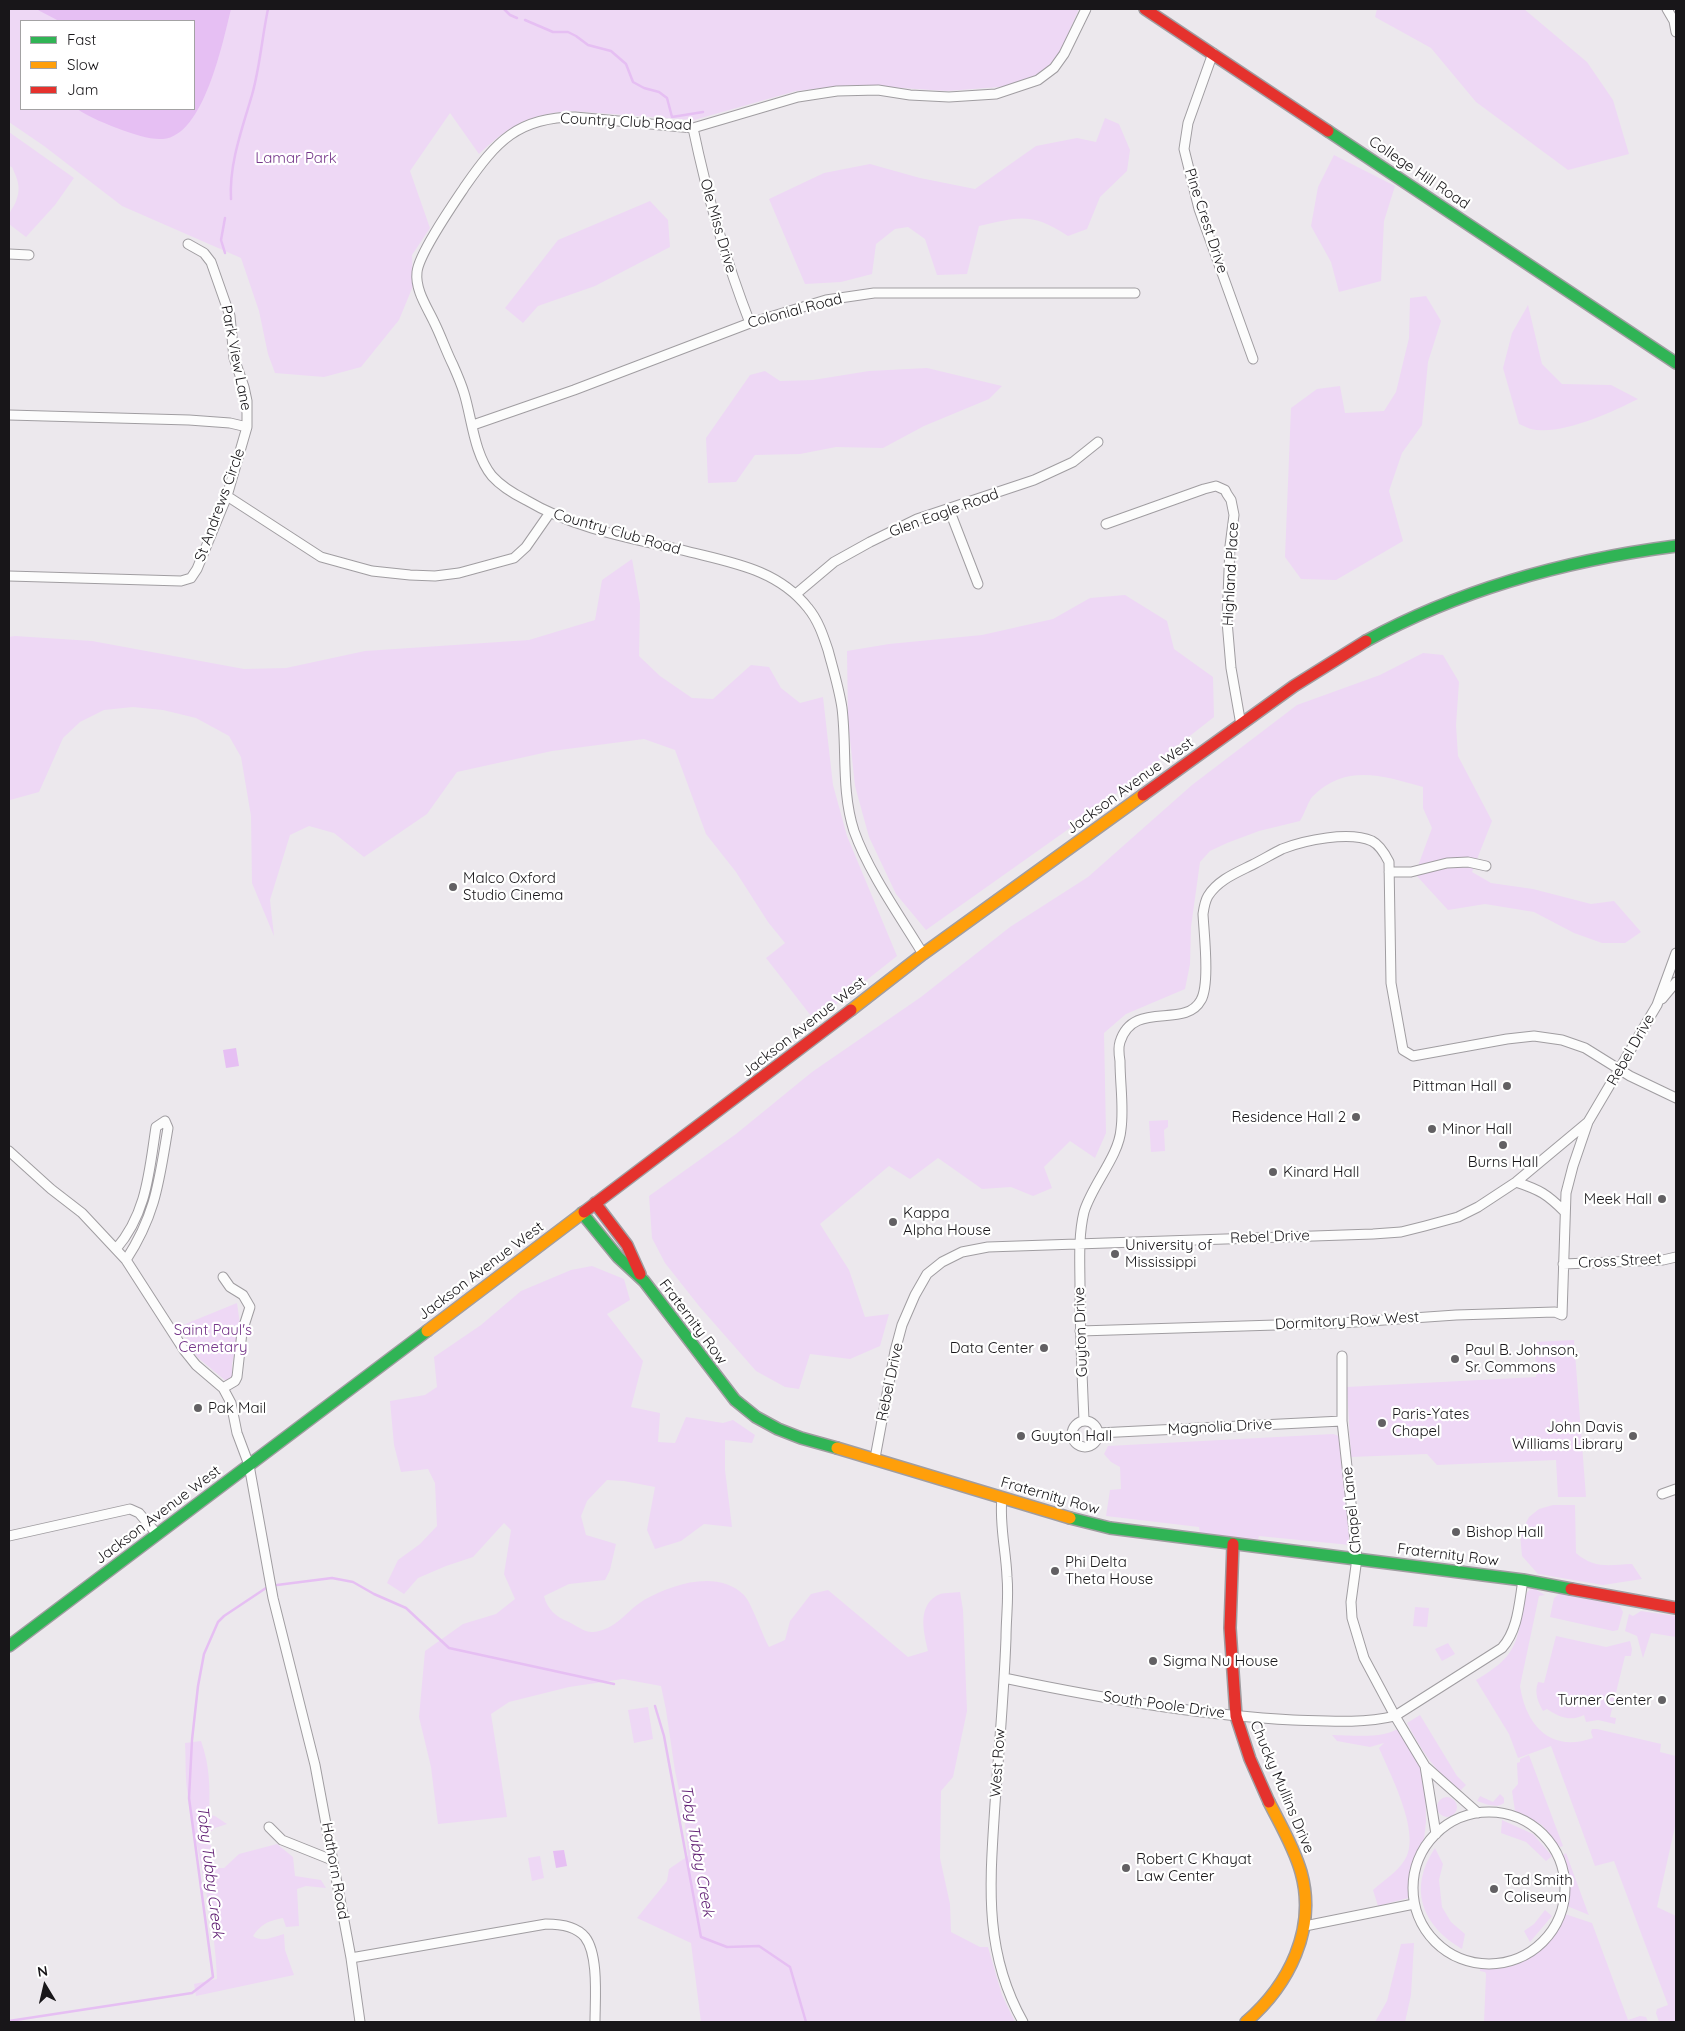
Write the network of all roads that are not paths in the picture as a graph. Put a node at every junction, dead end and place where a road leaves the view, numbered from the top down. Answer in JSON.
{"nodes":[{"id":1,"x":1086,"y":9,"type":"edge"},
{"id":2,"x":1145,"y":9,"type":"edge"},
{"id":3,"x":1666,"y":9,"type":"edge"},
{"id":4,"x":1676,"y":32,"type":"edge"},
{"id":5,"x":1213,"y":53,"type":"junction"},
{"id":6,"x":693,"y":128,"type":"junction"},
{"id":7,"x":188,"y":244,"type":"dead end"},
{"id":8,"x":9,"y":254,"type":"edge"},
{"id":9,"x":29,"y":255,"type":"dead end"},
{"id":10,"x":1135,"y":294,"type":"dead end"},
{"id":11,"x":750,"y":323,"type":"junction"},
{"id":12,"x":1253,"y":359,"type":"dead end"},
{"id":13,"x":1676,"y":363,"type":"edge"},
{"id":14,"x":9,"y":414,"type":"edge"},
{"id":15,"x":473,"y":425,"type":"junction"},
{"id":16,"x":247,"y":427,"type":"junction"},
{"id":17,"x":1098,"y":442,"type":"dead end"},
{"id":18,"x":227,"y":496,"type":"junction"},
{"id":19,"x":949,"y":509,"type":"junction"},
{"id":20,"x":549,"y":514,"type":"junction"},
{"id":21,"x":1106,"y":524,"type":"dead end"},
{"id":22,"x":1676,"y":546,"type":"edge"},
{"id":23,"x":9,"y":576,"type":"edge"},
{"id":24,"x":978,"y":584,"type":"dead end"},
{"id":25,"x":796,"y":594,"type":"junction"},
{"id":26,"x":1241,"y":725,"type":"junction"},
{"id":27,"x":1486,"y":866,"type":"dead end"},
{"id":28,"x":1389,"y":872,"type":"junction"},
{"id":29,"x":923,"y":954,"type":"junction"},
{"id":30,"x":1675,"y":958,"type":"edge"},
{"id":31,"x":1676,"y":982,"type":"edge"},
{"id":32,"x":1657,"y":1005,"type":"junction"},
{"id":33,"x":1620,"y":1070,"type":"junction"},
{"id":34,"x":1676,"y":1098,"type":"edge"},
{"id":35,"x":1588,"y":1122,"type":"junction"},
{"id":36,"x":9,"y":1151,"type":"edge"},
{"id":37,"x":1516,"y":1182,"type":"junction"},
{"id":38,"x":595,"y":1203,"type":"junction"},
{"id":39,"x":1565,"y":1212,"type":"junction"},
{"id":40,"x":582,"y":1213,"type":"junction"},
{"id":41,"x":1080,"y":1243,"type":"junction"},
{"id":42,"x":116,"y":1249,"type":"junction"},
{"id":43,"x":1676,"y":1257,"type":"edge"},
{"id":44,"x":126,"y":1260,"type":"junction"},
{"id":45,"x":1563,"y":1264,"type":"junction"},
{"id":46,"x":223,"y":1277,"type":"dead end"},
{"id":47,"x":644,"y":1281,"type":"junction"},
{"id":48,"x":1080,"y":1331,"type":"junction"},
{"id":49,"x":1342,"y":1356,"type":"dead end"},
{"id":50,"x":223,"y":1388,"type":"junction"},
{"id":51,"x":1084,"y":1420,"type":"junction"},
{"id":52,"x":1342,"y":1421,"type":"junction"},
{"id":53,"x":1098,"y":1433,"type":"junction"},
{"id":54,"x":874,"y":1458,"type":"junction"},
{"id":55,"x":249,"y":1465,"type":"junction"},
{"id":56,"x":1676,"y":1489,"type":"edge"},
{"id":57,"x":1662,"y":1494,"type":"dead end"},
{"id":58,"x":1002,"y":1498,"type":"junction"},
{"id":59,"x":157,"y":1534,"type":"junction"},
{"id":60,"x":9,"y":1536,"type":"edge"},
{"id":61,"x":1233,"y":1544,"type":"junction"},
{"id":62,"x":1357,"y":1558,"type":"junction"},
{"id":63,"x":1523,"y":1580,"type":"junction"},
{"id":64,"x":1676,"y":1608,"type":"edge"},
{"id":65,"x":9,"y":1646,"type":"edge"},
{"id":66,"x":1004,"y":1678,"type":"junction"},
{"id":67,"x":1236,"y":1716,"type":"junction"},
{"id":68,"x":1395,"y":1716,"type":"junction"},
{"id":69,"x":1425,"y":1766,"type":"junction"},
{"id":70,"x":1478,"y":1813,"type":"junction"},
{"id":71,"x":269,"y":1827,"type":"dead end"},
{"id":72,"x":1436,"y":1834,"type":"junction"},
{"id":73,"x":332,"y":1860,"type":"junction"},
{"id":74,"x":1414,"y":1904,"type":"junction"},
{"id":75,"x":1305,"y":1926,"type":"junction"},
{"id":76,"x":351,"y":1958,"type":"junction"},
{"id":77,"x":360,"y":2022,"type":"edge"},
{"id":78,"x":595,"y":2022,"type":"edge"},
{"id":79,"x":1023,"y":2022,"type":"edge"},
{"id":80,"x":1246,"y":2022,"type":"edge"}],
"edges":[{"from":1,"to":6,"type":"street","name":"Country Club Road"},
{"from":2,"to":5,"type":"street","name":"College Hill Road"},
{"from":3,"to":4,"type":"street"},
{"from":5,"to":12,"type":"street","name":"Pine Crest Drive"},
{"from":5,"to":13,"type":"street","name":"College Hill Road"},
{"from":6,"to":11,"type":"street","name":"Ole Miss Drive"},
{"from":6,"to":15,"type":"street","name":"Country Club Road"},
{"from":7,"to":16,"type":"street","name":"Park View Lane"},
{"from":8,"to":9,"type":"street"},
{"from":10,"to":11,"type":"street","name":"Colonial Road"},
{"from":11,"to":15,"type":"street","name":"Colonial Road"},
{"from":14,"to":16,"type":"street","name":"St Andrews Circle"},
{"from":15,"to":20,"type":"street","name":"Country Club Road"},
{"from":16,"to":18,"type":"street","name":"St Andrews Circle"},
{"from":17,"to":19,"type":"street","name":"Glen Eagle Road"},
{"from":18,"to":20,"type":"street"},
{"from":18,"to":23,"type":"street","name":"St Andrews Circle"},
{"from":19,"to":24,"type":"street"},
{"from":19,"to":25,"type":"street","name":"Glen Eagle Road"},
{"from":20,"to":25,"type":"street","name":"Country Club Road"},
{"from":21,"to":26,"type":"street","name":"Highland Place"},
{"from":22,"to":26,"type":"street","name":"Jackson Avenue West"},
{"from":25,"to":29,"type":"street","name":"Country Club Road"},
{"from":26,"to":29,"type":"street","name":"Jackson Avenue West"},
{"from":27,"to":28,"type":"street"},
{"from":28,"to":33,"type":"street","name":"Guyton Drive"},
{"from":28,"to":41,"type":"street","name":"Guyton Drive"},
{"from":29,"to":38,"type":"street","name":"Jackson Avenue West"},
{"from":30,"to":32,"type":"street","name":"Rebel Drive"},
{"from":31,"to":32,"type":"street"},
{"from":32,"to":33,"type":"street","name":"Rebel Drive"},
{"from":33,"to":34,"type":"street"},
{"from":33,"to":35,"type":"street","name":"Rebel Drive"},
{"from":35,"to":37,"type":"street","name":"Rebel Drive"},
{"from":35,"to":39,"type":"street","name":"Dormitory Row West"},
{"from":36,"to":42,"type":"street"},
{"from":37,"to":39,"type":"street"},
{"from":37,"to":41,"type":"street","name":"Rebel Drive"},
{"from":38,"to":40,"type":"street","name":"Jackson Avenue West"},
{"from":38,"to":47,"type":"street","name":"Fraternity Row"},
{"from":39,"to":45,"type":"street","name":"Dormitory Row West"},
{"from":40,"to":47,"type":"street","name":"Fraternity Row"},
{"from":40,"to":55,"type":"street","name":"Jackson Avenue West"},
{"from":41,"to":48,"type":"street","name":"Guyton Drive"},
{"from":41,"to":54,"type":"street","name":"Rebel Drive"},
{"from":42,"to":44,"type":"street"},
{"from":42,"to":44,"type":"street"},
{"from":43,"to":45,"type":"street","name":"Cross Street"},
{"from":44,"to":50,"type":"street"},
{"from":45,"to":48,"type":"street","name":"Dormitory Row West"},
{"from":46,"to":50,"type":"street"},
{"from":47,"to":54,"type":"street","name":"Fraternity Row"},
{"from":48,"to":51,"type":"street","name":"Guyton Drive"},
{"from":49,"to":52,"type":"street","name":"Chapel Lane"},
{"from":50,"to":55,"type":"street","name":"Hathorn Road"},
{"from":51,"to":53,"type":"street"},
{"from":51,"to":53,"type":"street"},
{"from":52,"to":53,"type":"street","name":"Magnolia Drive"},
{"from":52,"to":62,"type":"street","name":"Chapel Lane"},
{"from":54,"to":58,"type":"street","name":"Fraternity Row"},
{"from":55,"to":59,"type":"street","name":"Jackson Avenue West"},
{"from":55,"to":73,"type":"street","name":"Hathorn Road"},
{"from":56,"to":57,"type":"street"},
{"from":58,"to":61,"type":"street","name":"Fraternity Row"},
{"from":58,"to":66,"type":"street","name":"West Row"},
{"from":59,"to":60,"type":"street"},
{"from":59,"to":65,"type":"street","name":"Jackson Avenue West"},
{"from":61,"to":62,"type":"street","name":"Fraternity Row"},
{"from":61,"to":67,"type":"street","name":"Chucky Mullins Drive"},
{"from":62,"to":63,"type":"street","name":"Fraternity Row"},
{"from":62,"to":68,"type":"street","name":"Chapel Lane"},
{"from":63,"to":64,"type":"street","name":"Fraternity Row"},
{"from":63,"to":68,"type":"street","name":"South Poole Drive"},
{"from":66,"to":67,"type":"street","name":"South Poole Drive"},
{"from":66,"to":79,"type":"street","name":"West Row"},
{"from":67,"to":68,"type":"street","name":"South Poole Drive"},
{"from":67,"to":75,"type":"street","name":"Chucky Mullins Drive"},
{"from":68,"to":69,"type":"street","name":"Chapel Lane"},
{"from":69,"to":70,"type":"street","name":"Chapel Lane"},
{"from":69,"to":72,"type":"street","name":"Chapel Lane"},
{"from":70,"to":72,"type":"street"},
{"from":70,"to":74,"type":"street"},
{"from":71,"to":73,"type":"street"},
{"from":72,"to":74,"type":"street"},
{"from":73,"to":76,"type":"street","name":"Hathorn Road"},
{"from":74,"to":75,"type":"street"},
{"from":75,"to":80,"type":"street","name":"Chucky Mullins Drive"},
{"from":76,"to":77,"type":"street","name":"Hathorn Road"},
{"from":76,"to":78,"type":"street"}]}
